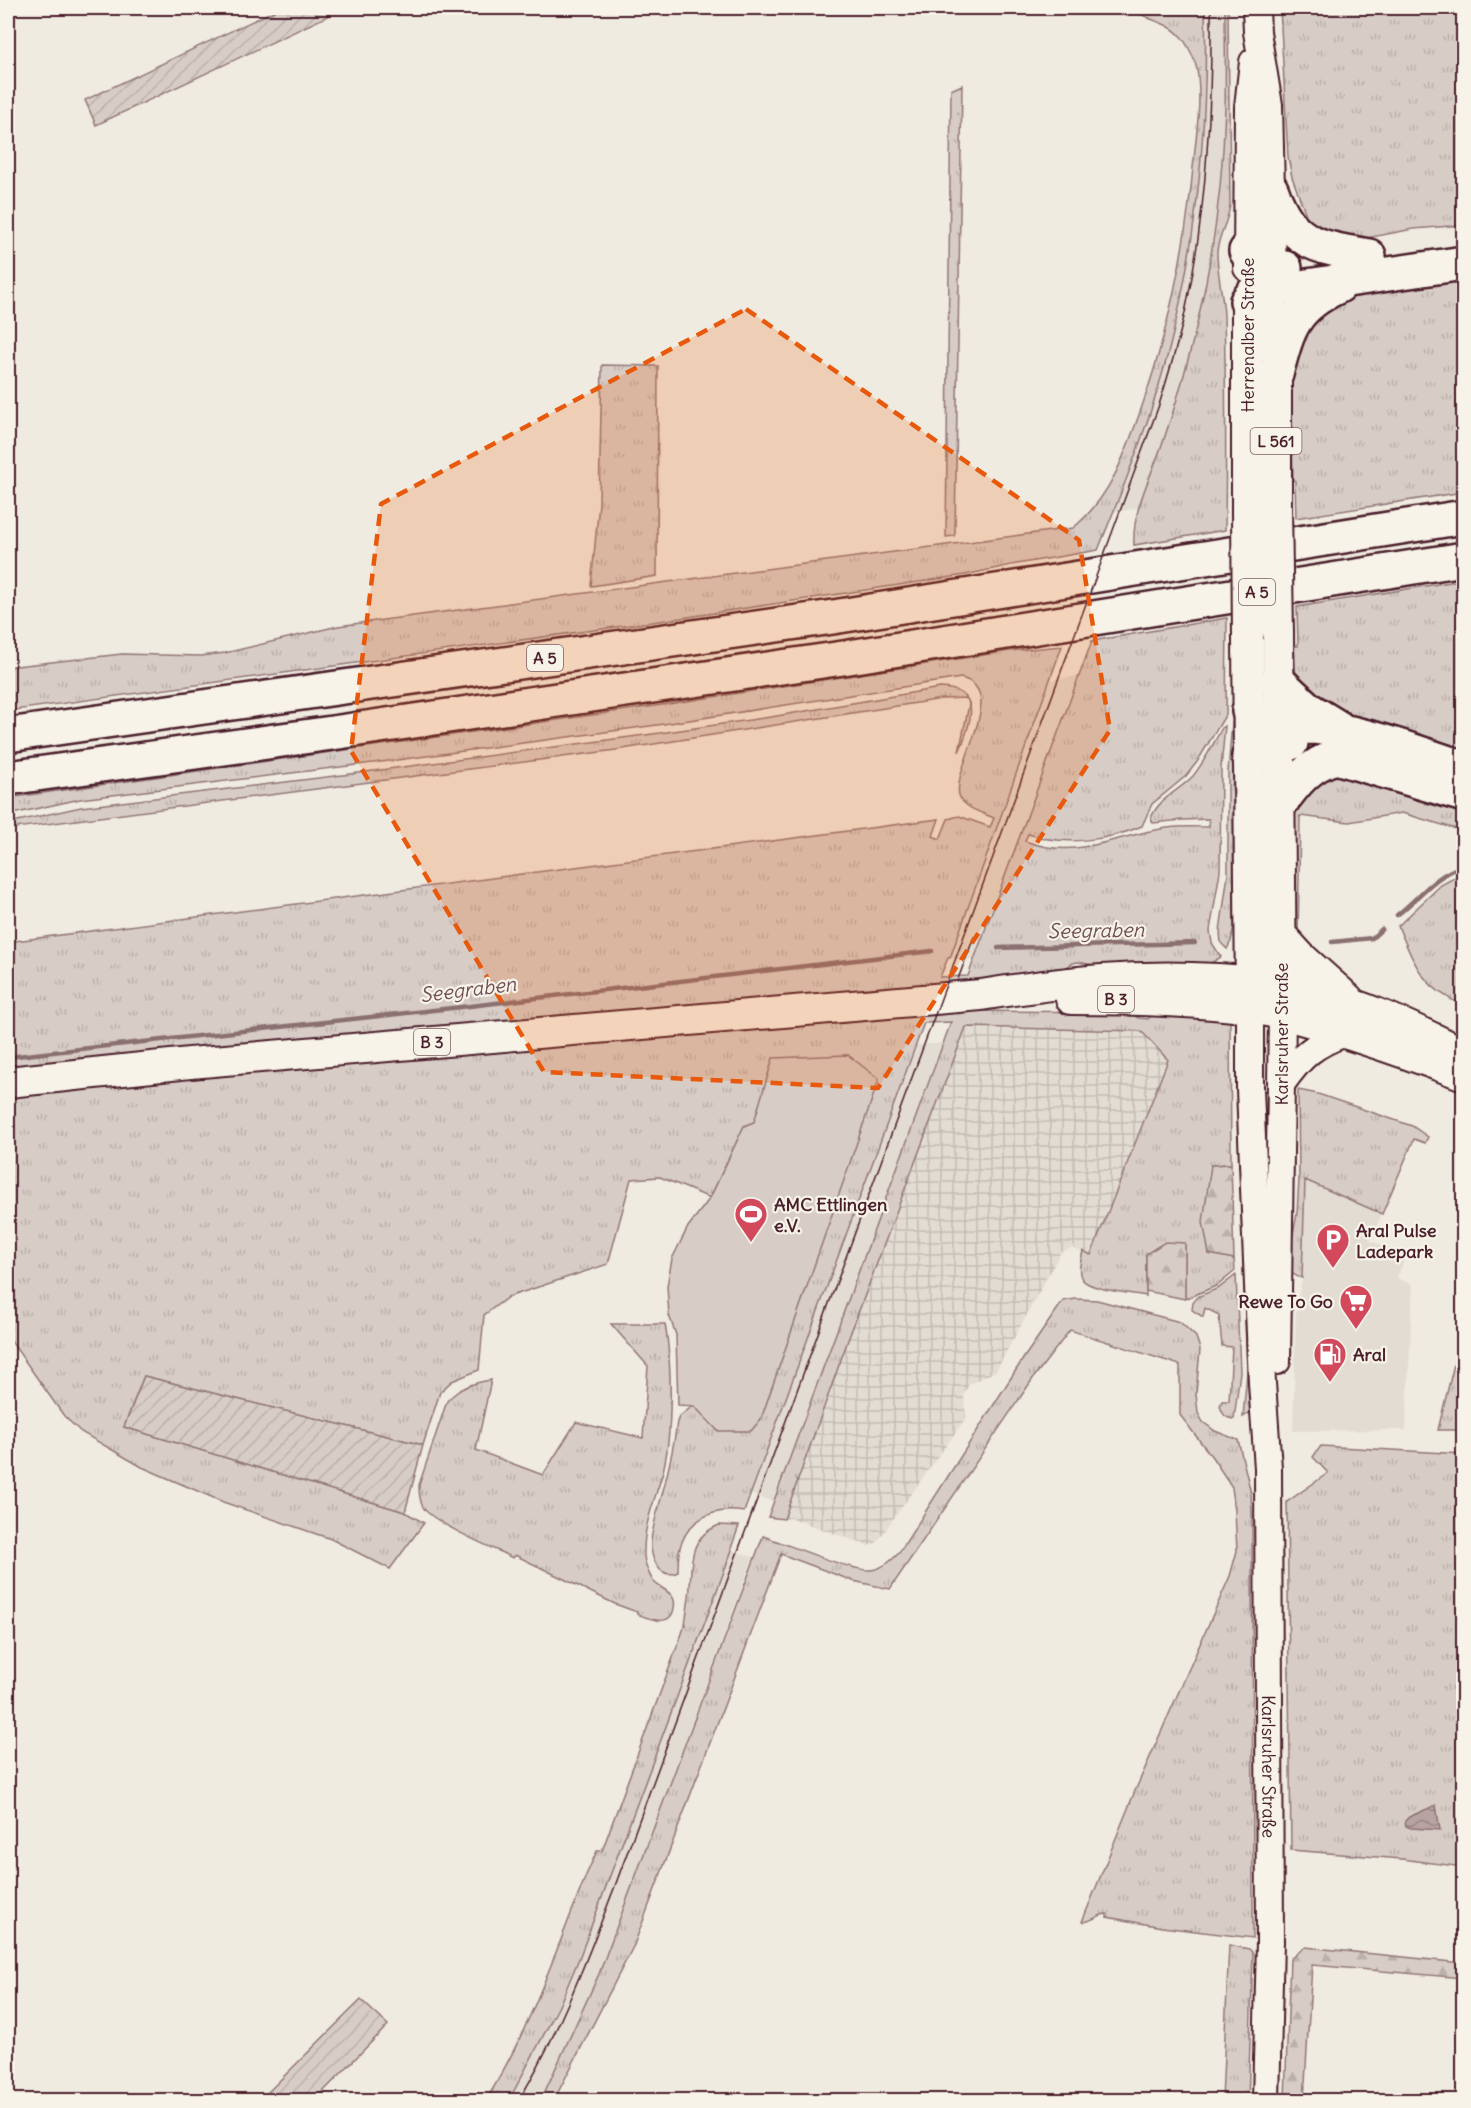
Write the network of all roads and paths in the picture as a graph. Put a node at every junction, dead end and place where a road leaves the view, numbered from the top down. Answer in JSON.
{"nodes":[{"id":1,"x":1256,"y":20,"type":"edge"},
{"id":2,"x":1271,"y":189,"type":"junction"},
{"id":3,"x":1464,"y":244,"type":"edge"},
{"id":4,"x":1246,"y":251,"type":"joint"},
{"id":5,"x":1464,"y":263,"type":"edge"},
{"id":6,"x":1360,"y":268,"type":"junction"},
{"id":7,"x":1264,"y":283,"type":"junction"},
{"id":8,"x":1276,"y":375,"type":"junction"},
{"id":9,"x":1456,"y":517,"type":"edge"},
{"id":10,"x":1461,"y":560,"type":"edge"},
{"id":11,"x":1278,"y":633,"type":"joint"},
{"id":12,"x":1278,"y":681,"type":"junction"},
{"id":13,"x":1249,"y":711,"type":"joint"},
{"id":14,"x":8,"y":735,"type":"edge"},
{"id":15,"x":1269,"y":740,"type":"junction"},
{"id":16,"x":1338,"y":743,"type":"junction"},
{"id":17,"x":1464,"y":768,"type":"edge"},
{"id":18,"x":8,"y":778,"type":"edge"},
{"id":19,"x":1464,"y":795,"type":"edge"},
{"id":20,"x":1279,"y":805,"type":"junction"},
{"id":21,"x":1251,"y":924,"type":"junction"},
{"id":22,"x":1281,"y":935,"type":"junction"},
{"id":23,"x":1202,"y":978,"type":"junction"},
{"id":24,"x":981,"y":995,"type":"junction"},
{"id":25,"x":1251,"y":995,"type":"junction"},
{"id":26,"x":1281,"y":1000,"type":"junction"},
{"id":27,"x":1349,"y":1019,"type":"junction"},
{"id":28,"x":1464,"y":1054,"type":"edge"},
{"id":29,"x":1464,"y":1075,"type":"edge"},
{"id":30,"x":8,"y":1082,"type":"edge"},
{"id":31,"x":1282,"y":1083,"type":"junction"},
{"id":32,"x":1267,"y":1433,"type":"junction"},
{"id":33,"x":1266,"y":2100,"type":"edge"}],
"edges":[{"from":1,"to":2,"type":"main road","name":"Herrenalber Straße","number":"L 561"},
{"from":1,"to":4,"type":"main road","name":"Herrenalber Straße","number":"L 561"},
{"from":2,"to":6,"type":"highway"},
{"from":2,"to":7,"type":"main road","name":"Herrenalber Straße","number":"L 561"},
{"from":3,"to":6,"type":"highway"},
{"from":4,"to":7,"type":"highway"},
{"from":5,"to":6,"type":"highway"},
{"from":6,"to":7,"type":"highway"},
{"from":6,"to":8,"type":"highway"},
{"from":7,"to":8,"type":"main road","name":"Herrenalber Straße","number":"L 561"},
{"from":7,"to":13,"type":"main road","name":"Herrenalber Straße","number":"L 561","bridge":true},
{"from":8,"to":11,"type":"main road","name":"Herrenalber Straße","number":"L 561","bridge":true},
{"from":9,"to":14,"type":"highway","number":"A 5"},
{"from":10,"to":18,"type":"highway","number":"A 5"},
{"from":11,"to":12,"type":"main road","name":"Karlsruher Straße","number":"L 561"},
{"from":12,"to":15,"type":"main road","name":"Karlsruher Straße","number":"L 561"},
{"from":12,"to":16,"type":"highway"},
{"from":13,"to":15,"type":"highway"},
{"from":15,"to":16,"type":"highway"},
{"from":15,"to":20,"type":"main road","name":"Karlsruher Straße","number":"L 561"},
{"from":15,"to":21,"type":"main road","name":"Karlsruher Straße","number":"L 561"},
{"from":16,"to":17,"type":"highway"},
{"from":16,"to":19,"type":"highway"},
{"from":16,"to":20,"type":"highway"},
{"from":20,"to":22,"type":"main road","name":"Karlsruher Straße","number":"L 561"},
{"from":21,"to":23,"type":"main road"},
{"from":21,"to":25,"type":"main road","name":"Karlsruher Straße","number":"L 561"},
{"from":22,"to":26,"type":"main road","name":"Karlsruher Straße","number":"L 561"},
{"from":22,"to":27,"type":"main road"},
{"from":23,"to":24,"type":"main road","number":"B 3"},
{"from":23,"to":25,"type":"main road","number":"B 3"},
{"from":24,"to":25,"type":"main road","number":"B 3"},
{"from":24,"to":30,"type":"main road","number":"B 3"},
{"from":25,"to":26,"type":"main road","number":"B 3"},
{"from":25,"to":32,"type":"main road","name":"Karlsruher Straße"},
{"from":26,"to":27,"type":"main road","number":"B 3"},
{"from":26,"to":31,"type":"main road","name":"Karlsruher Straße"},
{"from":27,"to":28,"type":"main road","number":"B 3"},
{"from":27,"to":29,"type":"main road","number":"B 3"},
{"from":27,"to":31,"type":"main road"},
{"from":31,"to":32,"type":"main road","name":"Karlsruher Straße"},
{"from":32,"to":33,"type":"main road","name":"Karlsruher Straße"}]}
